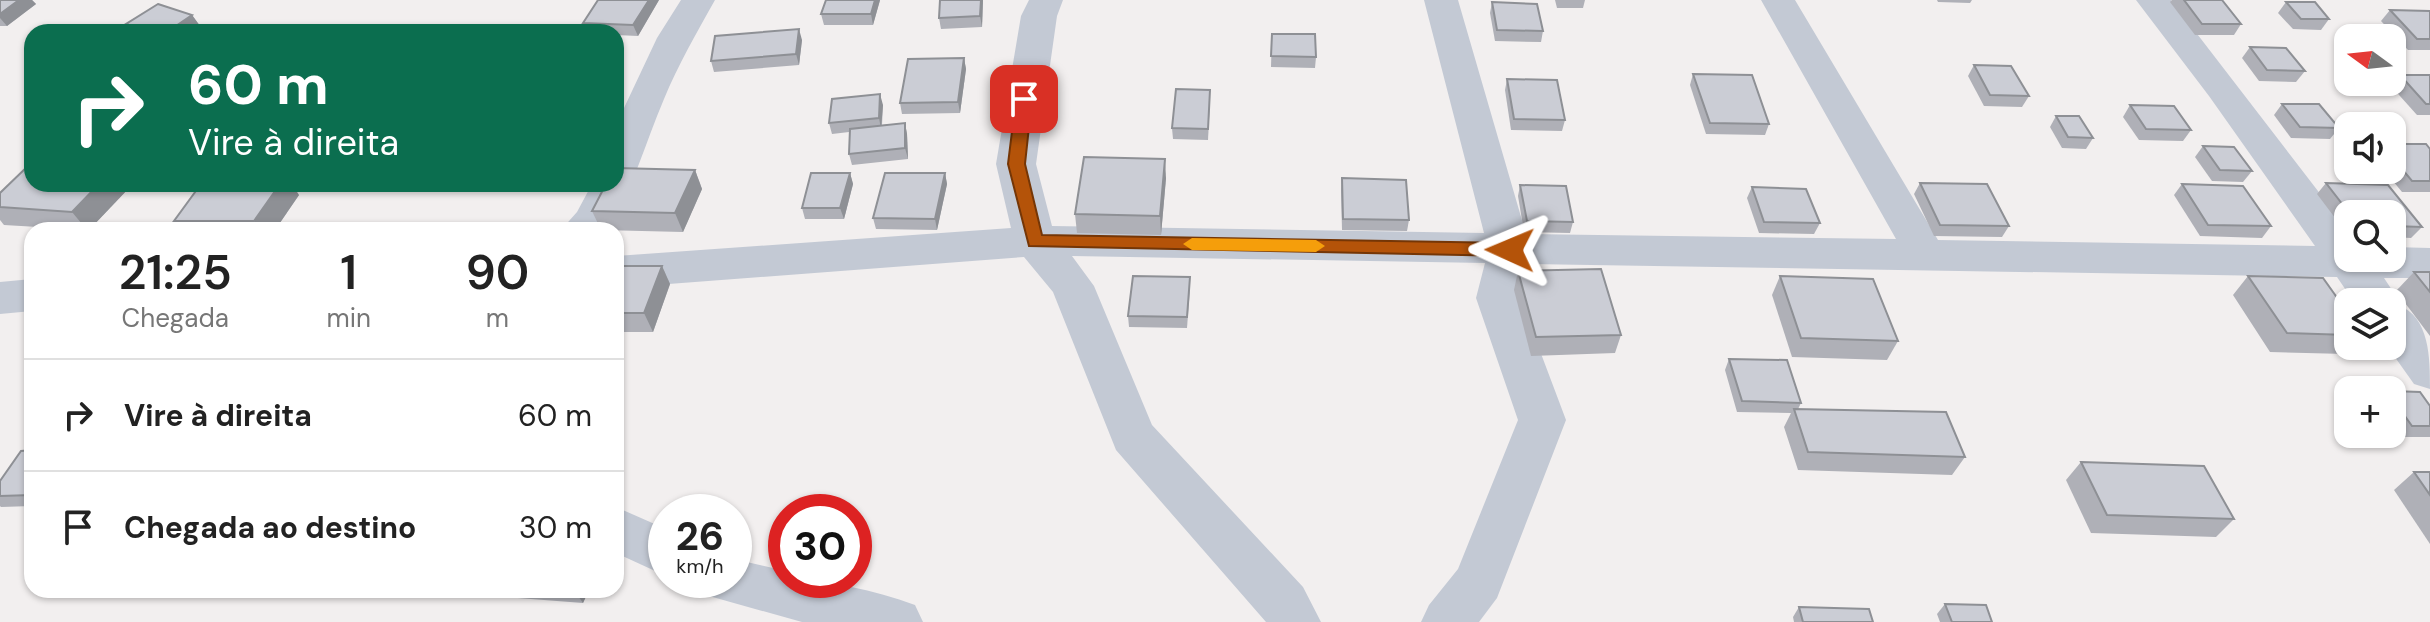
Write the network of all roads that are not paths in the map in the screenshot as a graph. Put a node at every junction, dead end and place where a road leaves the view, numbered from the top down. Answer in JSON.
{"nodes":[{"id":1,"x":698,"y":0,"type":"edge"},
{"id":2,"x":1046,"y":0,"type":"edge"},
{"id":3,"x":1441,"y":0,"type":"edge"},
{"id":4,"x":1778,"y":0,"type":"edge"},
{"id":5,"x":2153,"y":0,"type":"edge"},
{"id":6,"x":624,"y":155,"type":"edge"},
{"id":7,"x":608,"y":192,"type":"edge"},
{"id":8,"x":592,"y":222,"type":"edge"},
{"id":9,"x":1035,"y":241,"type":"junction"},
{"id":10,"x":2334,"y":243,"type":"edge"},
{"id":11,"x":1510,"y":250,"type":"junction"},
{"id":12,"x":1926,"y":255,"type":"junction"},
{"id":13,"x":2334,"y":261,"type":"edge"},
{"id":14,"x":2406,"y":262,"type":"edge"},
{"id":15,"x":2430,"y":263,"type":"edge"},
{"id":16,"x":624,"y":271,"type":"edge"},
{"id":17,"x":2355,"y":272,"type":"edge"},
{"id":18,"x":2367,"y":288,"type":"edge"},
{"id":19,"x":24,"y":296,"type":"edge"},
{"id":20,"x":0,"y":298,"type":"edge"},
{"id":21,"x":2406,"y":339,"type":"edge"},
{"id":22,"x":2430,"y":371,"type":"edge"},
{"id":23,"x":624,"y":532,"type":"edge"},
{"id":24,"x":648,"y":545,"type":"edge"},
{"id":25,"x":752,"y":586,"type":"edge"},
{"id":26,"x":896,"y":622,"type":"edge"},
{"id":27,"x":1294,"y":622,"type":"edge"},
{"id":28,"x":1448,"y":622,"type":"edge"}],
"edges":[{"from":1,"to":6,"type":"street"},
{"from":2,"to":9,"type":"street"},
{"from":3,"to":11,"type":"street"},
{"from":4,"to":12,"type":"street"},
{"from":5,"to":10,"type":"street"},
{"from":7,"to":8,"type":"street"},
{"from":9,"to":11,"type":"street"},
{"from":9,"to":16,"type":"street"},
{"from":9,"to":27,"type":"street"},
{"from":11,"to":12,"type":"street"},
{"from":11,"to":28,"type":"street"},
{"from":12,"to":13,"type":"street"},
{"from":14,"to":15,"type":"street"},
{"from":17,"to":18,"type":"street"},
{"from":19,"to":20,"type":"street"},
{"from":21,"to":22,"type":"street"},
{"from":23,"to":24,"type":"street"},
{"from":25,"to":26,"type":"street"}]}
